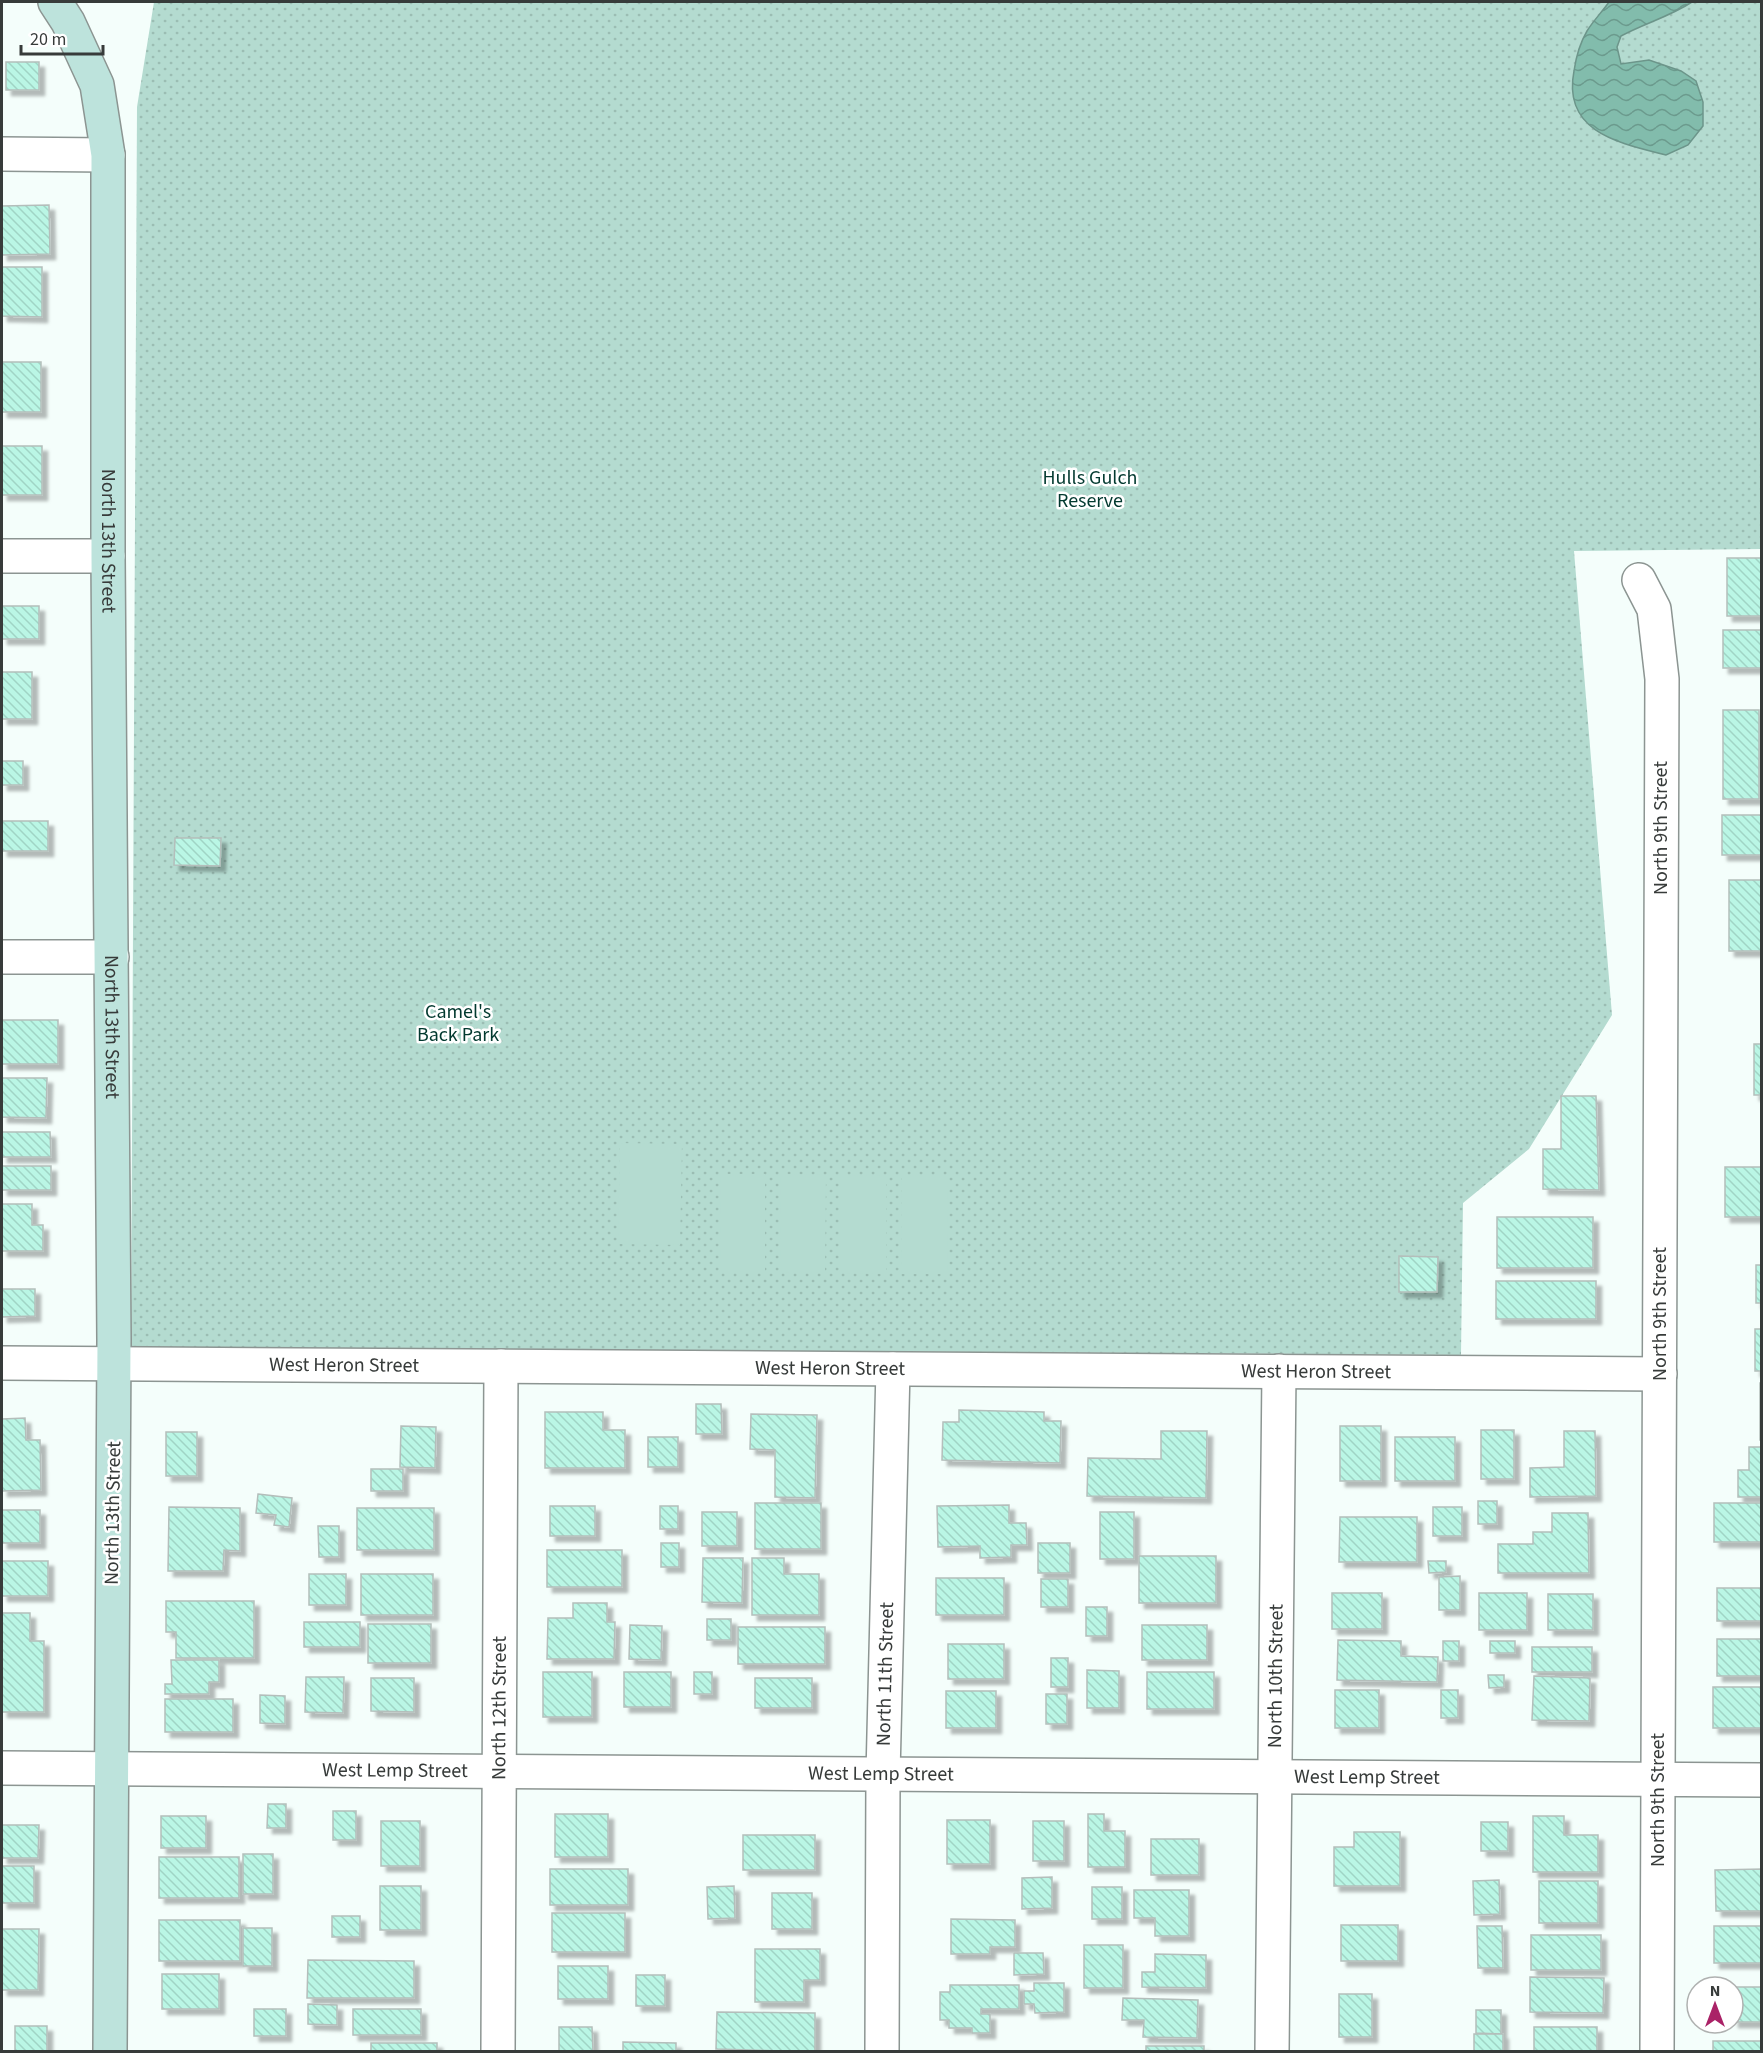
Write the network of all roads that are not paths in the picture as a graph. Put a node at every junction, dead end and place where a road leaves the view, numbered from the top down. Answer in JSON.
{"nodes":[{"id":1,"x":58,"y":7,"type":"edge"},
{"id":2,"x":2,"y":154,"type":"edge"},
{"id":3,"x":108,"y":155,"type":"junction"},
{"id":4,"x":2,"y":556,"type":"edge"},
{"id":5,"x":108,"y":556,"type":"junction"},
{"id":6,"x":1639,"y":580,"type":"dead end"},
{"id":7,"x":2,"y":957,"type":"edge"},
{"id":8,"x":112,"y":957,"type":"junction"},
{"id":9,"x":2,"y":1363,"type":"edge"},
{"id":10,"x":114,"y":1364,"type":"junction"},
{"id":11,"x":501,"y":1366,"type":"junction"},
{"id":12,"x":893,"y":1369,"type":"junction"},
{"id":13,"x":1279,"y":1371,"type":"junction"},
{"id":14,"x":1660,"y":1374,"type":"junction"},
{"id":15,"x":2,"y":1768,"type":"edge"},
{"id":16,"x":110,"y":1769,"type":"junction"},
{"id":17,"x":499,"y":1772,"type":"junction"},
{"id":18,"x":883,"y":1774,"type":"junction"},
{"id":19,"x":1274,"y":1777,"type":"junction"},
{"id":20,"x":1658,"y":1779,"type":"junction"},
{"id":21,"x":1761,"y":1780,"type":"edge"},
{"id":22,"x":110,"y":2052,"type":"edge"},
{"id":23,"x":498,"y":2052,"type":"edge"},
{"id":24,"x":882,"y":2052,"type":"edge"},
{"id":25,"x":1272,"y":2052,"type":"edge"},
{"id":26,"x":1657,"y":2052,"type":"edge"}],
"edges":[{"from":1,"to":3,"type":"street","name":"North 13th Street"},
{"from":2,"to":3,"type":"street"},
{"from":3,"to":5,"type":"street","name":"North 13th Street"},
{"from":4,"to":5,"type":"street"},
{"from":5,"to":8,"type":"street","name":"North 13th Street"},
{"from":6,"to":14,"type":"street","name":"North 9th Street"},
{"from":7,"to":8,"type":"street"},
{"from":8,"to":10,"type":"street","name":"North 13th Street"},
{"from":9,"to":10,"type":"street","name":"West Heron Street"},
{"from":10,"to":11,"type":"street","name":"West Heron Street"},
{"from":10,"to":16,"type":"street","name":"North 13th Street"},
{"from":11,"to":12,"type":"street","name":"West Heron Street"},
{"from":11,"to":17,"type":"street","name":"North 12th Street"},
{"from":12,"to":13,"type":"street","name":"West Heron Street"},
{"from":12,"to":18,"type":"street","name":"North 11th Street"},
{"from":13,"to":14,"type":"street","name":"West Heron Street"},
{"from":13,"to":19,"type":"street","name":"North 10th Street"},
{"from":14,"to":20,"type":"street","name":"North 9th Street"},
{"from":15,"to":16,"type":"street","name":"West Lemp Street"},
{"from":16,"to":17,"type":"street","name":"West Lemp Street"},
{"from":16,"to":22,"type":"street","name":"North 13th Street"},
{"from":17,"to":18,"type":"street","name":"West Lemp Street"},
{"from":17,"to":23,"type":"street","name":"North 12th Street"},
{"from":18,"to":19,"type":"street","name":"West Lemp Street"},
{"from":18,"to":24,"type":"street","name":"North 11th Street"},
{"from":19,"to":20,"type":"street","name":"West Lemp Street"},
{"from":19,"to":25,"type":"street","name":"North 10th Street"},
{"from":20,"to":21,"type":"street","name":"West Lemp Street"},
{"from":20,"to":26,"type":"street","name":"North 9th Street"}]}
